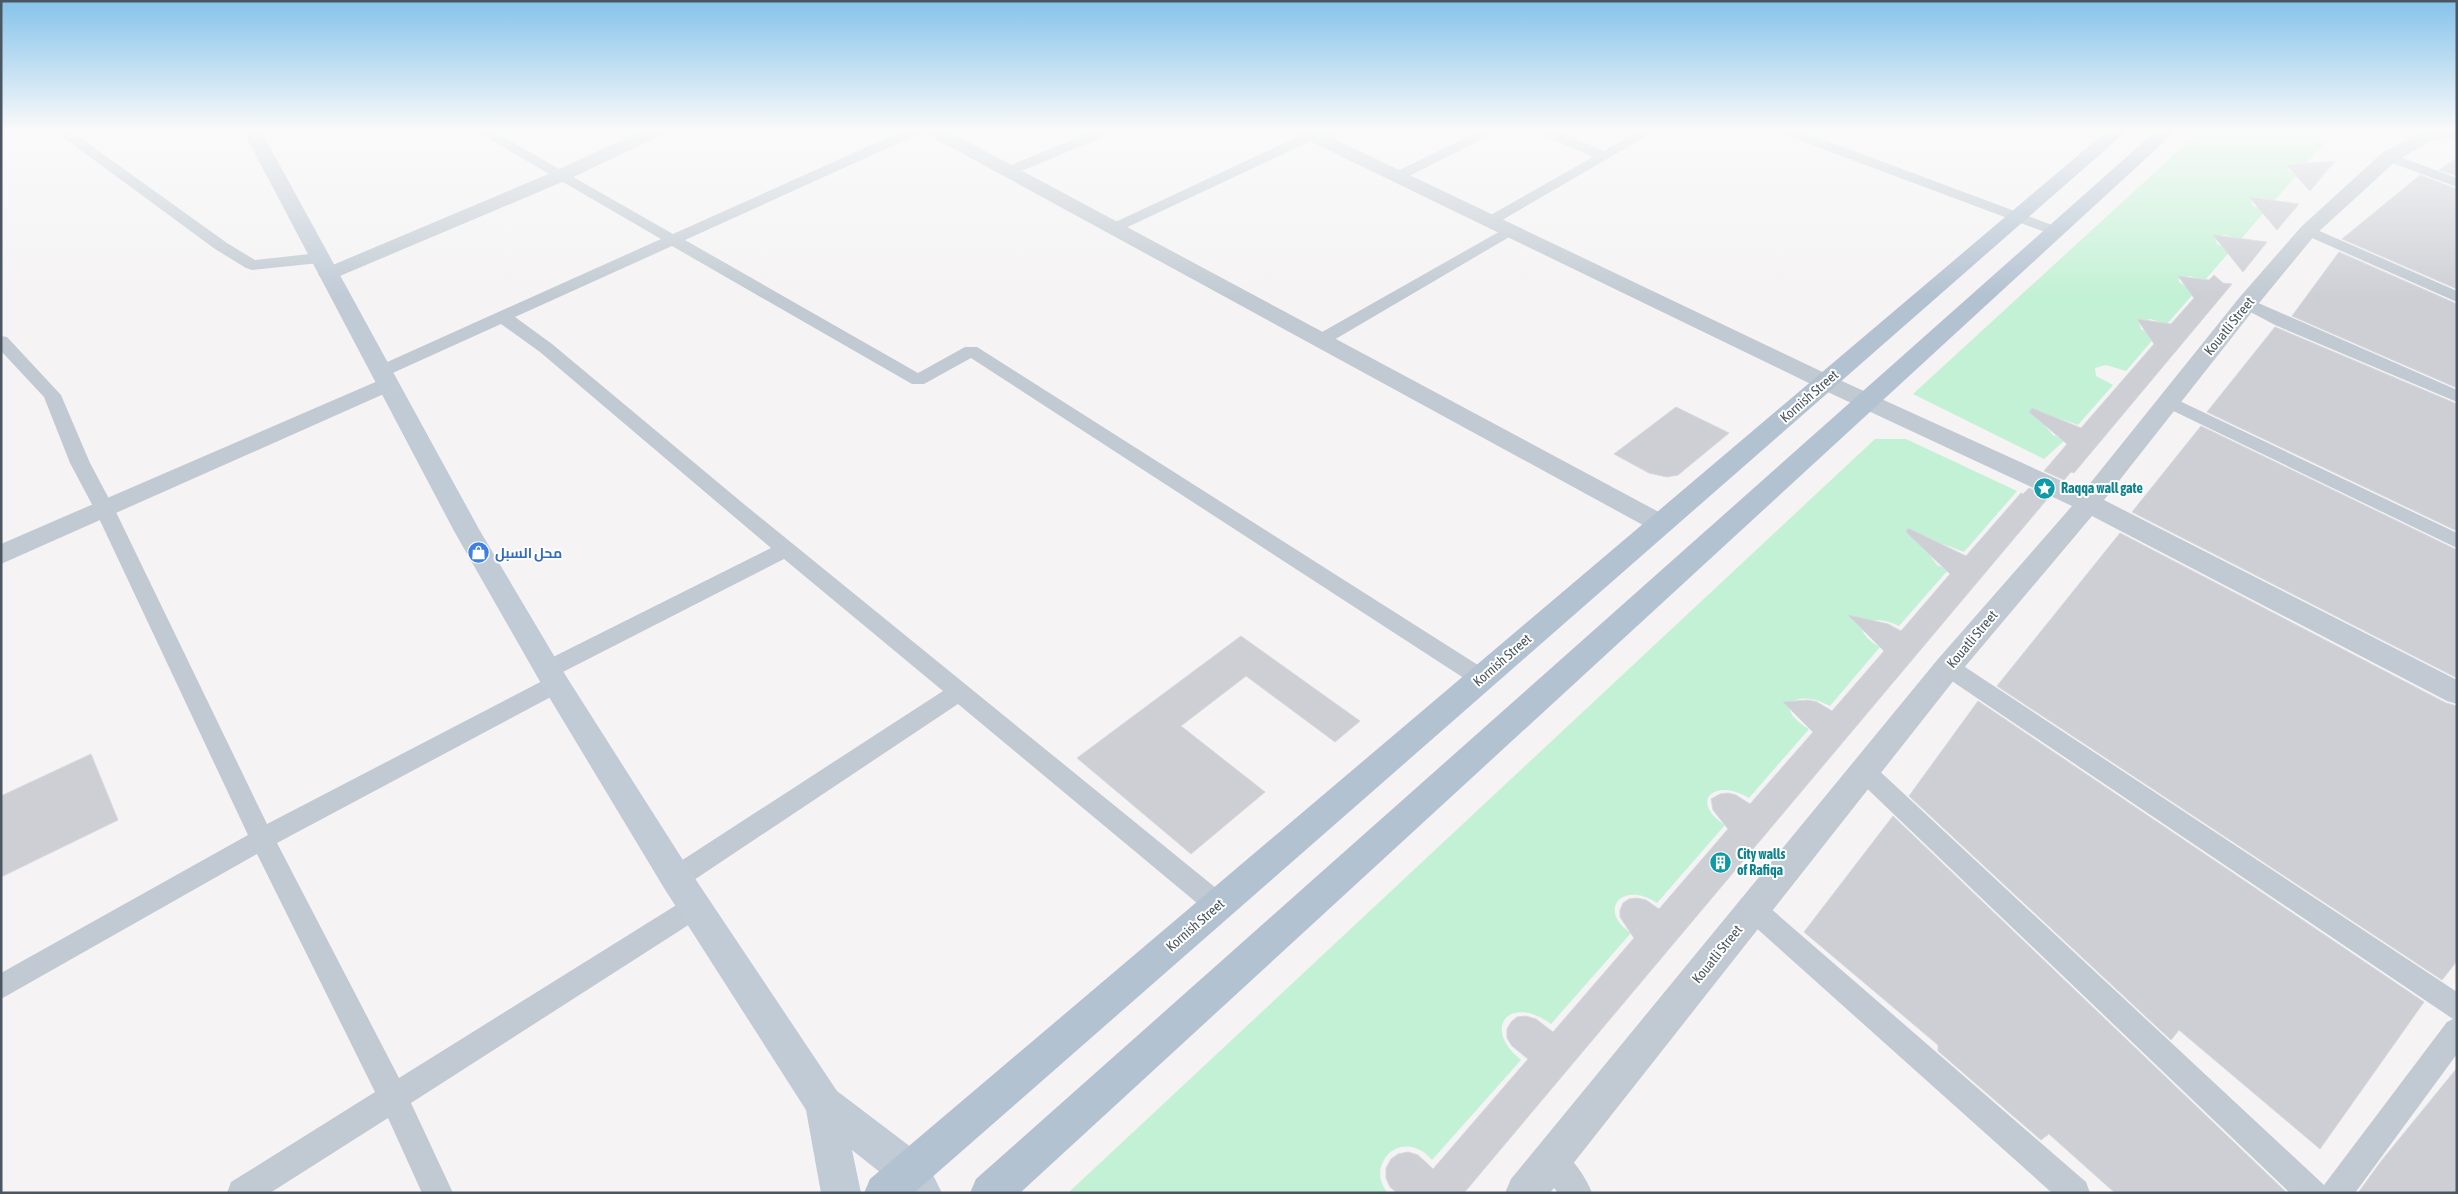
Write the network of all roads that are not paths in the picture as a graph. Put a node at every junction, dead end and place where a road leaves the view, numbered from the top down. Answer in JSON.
{"nodes":[{"id":1,"x":136,"y":185,"type":"edge"},
{"id":2,"x":281,"y":185,"type":"edge"},
{"id":3,"x":537,"y":185,"type":"edge"},
{"id":4,"x":575,"y":185,"type":"edge"},
{"id":5,"x":797,"y":185,"type":"edge"},
{"id":6,"x":1034,"y":185,"type":"edge"},
{"id":7,"x":1204,"y":185,"type":"edge"},
{"id":8,"x":1417,"y":185,"type":"edge"},
{"id":9,"x":1554,"y":185,"type":"edge"},
{"id":10,"x":1933,"y":185,"type":"edge"},
{"id":11,"x":2054,"y":185,"type":"edge"},
{"id":12,"x":2107,"y":185,"type":"edge"},
{"id":13,"x":2359,"y":185,"type":"edge"},
{"id":14,"x":2017,"y":216,"type":"junction"},
{"id":15,"x":1492,"y":220,"type":"junction"},
{"id":16,"x":1114,"y":228,"type":"junction"},
{"id":17,"x":1511,"y":230,"type":"junction"},
{"id":18,"x":2055,"y":231,"type":"junction"},
{"id":19,"x":2308,"y":231,"type":"junction"},
{"id":20,"x":674,"y":241,"type":"junction"},
{"id":21,"x":324,"y":266,"type":"junction"},
{"id":22,"x":2457,"y":298,"type":"edge"},
{"id":23,"x":2247,"y":303,"type":"junction"},
{"id":24,"x":504,"y":317,"type":"junction"},
{"id":25,"x":1321,"y":340,"type":"junction"},
{"id":26,"x":1,"y":341,"type":"edge"},
{"id":27,"x":384,"y":378,"type":"junction"},
{"id":28,"x":1825,"y":382,"type":"junction"},
{"id":29,"x":2457,"y":397,"type":"edge"},
{"id":30,"x":1867,"y":401,"type":"junction"},
{"id":31,"x":2167,"y":401,"type":"junction"},
{"id":32,"x":2088,"y":503,"type":"junction"},
{"id":33,"x":105,"y":510,"type":"junction"},
{"id":34,"x":1661,"y":524,"type":"junction"},
{"id":35,"x":2457,"y":541,"type":"edge"},
{"id":36,"x":786,"y":549,"type":"junction"},
{"id":37,"x":1,"y":555,"type":"edge"},
{"id":38,"x":1948,"y":667,"type":"junction"},
{"id":39,"x":553,"y":677,"type":"junction"},
{"id":40,"x":1481,"y":678,"type":"junction"},
{"id":41,"x":959,"y":692,"type":"junction"},
{"id":42,"x":2457,"y":693,"type":"edge"},
{"id":43,"x":1864,"y":771,"type":"junction"},
{"id":44,"x":262,"y":840,"type":"junction"},
{"id":45,"x":676,"y":878,"type":"junction"},
{"id":46,"x":1218,"y":905,"type":"junction"},
{"id":47,"x":695,"y":907,"type":"junction"},
{"id":48,"x":1753,"y":909,"type":"junction"},
{"id":49,"x":1,"y":986,"type":"edge"},
{"id":50,"x":2457,"y":1008,"type":"edge"},
{"id":51,"x":2457,"y":1031,"type":"edge"},
{"id":52,"x":393,"y":1097,"type":"junction"},
{"id":53,"x":824,"y":1104,"type":"junction"},
{"id":54,"x":1551,"y":1159,"type":"junction"},
{"id":55,"x":905,"y":1185,"type":"edge"},
{"id":56,"x":242,"y":1193,"type":"edge"},
{"id":57,"x":438,"y":1193,"type":"edge"},
{"id":58,"x":841,"y":1193,"type":"edge"},
{"id":59,"x":990,"y":1193,"type":"edge"},
{"id":60,"x":1525,"y":1193,"type":"edge"},
{"id":61,"x":1577,"y":1193,"type":"edge"},
{"id":62,"x":2075,"y":1193,"type":"edge"},
{"id":63,"x":2312,"y":1193,"type":"edge"},
{"id":64,"x":2336,"y":1193,"type":"edge"}],
"edges":[{"from":1,"to":21,"type":"street"},
{"from":2,"to":21,"type":"main road"},
{"from":3,"to":21,"type":"street"},
{"from":4,"to":20,"type":"street"},
{"from":5,"to":20,"type":"street"},
{"from":6,"to":16,"type":"street"},
{"from":7,"to":16,"type":"street"},
{"from":8,"to":15,"type":"street"},
{"from":9,"to":15,"type":"street"},
{"from":10,"to":14,"type":"street"},
{"from":11,"to":14,"type":"main road","name":"Kornish Street"},
{"from":12,"to":18,"type":"main road"},
{"from":13,"to":19,"type":"street","name":"Kouatli Street"},
{"from":14,"to":18,"type":"street"},
{"from":14,"to":28,"type":"main road","name":"Kornish Street"},
{"from":15,"to":17,"type":"street"},
{"from":16,"to":25,"type":"street"},
{"from":17,"to":25,"type":"street"},
{"from":17,"to":28,"type":"street"},
{"from":18,"to":30,"type":"main road"},
{"from":19,"to":22,"type":"street"},
{"from":19,"to":23,"type":"street","name":"Kouatli Street"},
{"from":20,"to":24,"type":"street"},
{"from":20,"to":40,"type":"street"},
{"from":21,"to":27,"type":"main road"},
{"from":23,"to":29,"type":"street"},
{"from":23,"to":31,"type":"street","name":"Kouatli Street"},
{"from":24,"to":27,"type":"street"},
{"from":24,"to":36,"type":"street"},
{"from":25,"to":34,"type":"street"},
{"from":26,"to":33,"type":"street"},
{"from":27,"to":33,"type":"street"},
{"from":27,"to":39,"type":"main road"},
{"from":28,"to":30,"type":"street"},
{"from":28,"to":34,"type":"main road","name":"Kornish Street"},
{"from":30,"to":32,"type":"street"},
{"from":30,"to":59,"type":"main road"},
{"from":31,"to":32,"type":"street","name":"Kouatli Street"},
{"from":31,"to":35,"type":"street"},
{"from":32,"to":38,"type":"street","name":"Kouatli Street"},
{"from":32,"to":42,"type":"street"},
{"from":33,"to":37,"type":"street"},
{"from":33,"to":44,"type":"street"},
{"from":34,"to":40,"type":"main road","name":"Kornish Street"},
{"from":36,"to":39,"type":"street"},
{"from":36,"to":41,"type":"street"},
{"from":38,"to":43,"type":"street","name":"Kouatli Street"},
{"from":38,"to":50,"type":"street"},
{"from":39,"to":44,"type":"street"},
{"from":39,"to":45,"type":"main road"},
{"from":40,"to":46,"type":"main road","name":"Kornish Street"},
{"from":41,"to":45,"type":"street"},
{"from":41,"to":46,"type":"street"},
{"from":43,"to":48,"type":"street","name":"Kouatli Street"},
{"from":43,"to":63,"type":"street"},
{"from":44,"to":49,"type":"street"},
{"from":44,"to":52,"type":"street"},
{"from":45,"to":47,"type":"main road"},
{"from":46,"to":55,"type":"main road","name":"Kornish Street"},
{"from":47,"to":52,"type":"street"},
{"from":47,"to":53,"type":"main road"},
{"from":48,"to":54,"type":"street","name":"Kouatli Street"},
{"from":48,"to":62,"type":"street"},
{"from":51,"to":64,"type":"street"},
{"from":52,"to":56,"type":"street"},
{"from":52,"to":57,"type":"street"},
{"from":53,"to":55,"type":"main road"},
{"from":53,"to":58,"type":"main road"},
{"from":54,"to":60,"type":"street","name":"Kouatli Street"},
{"from":54,"to":61,"type":"street"}]}
